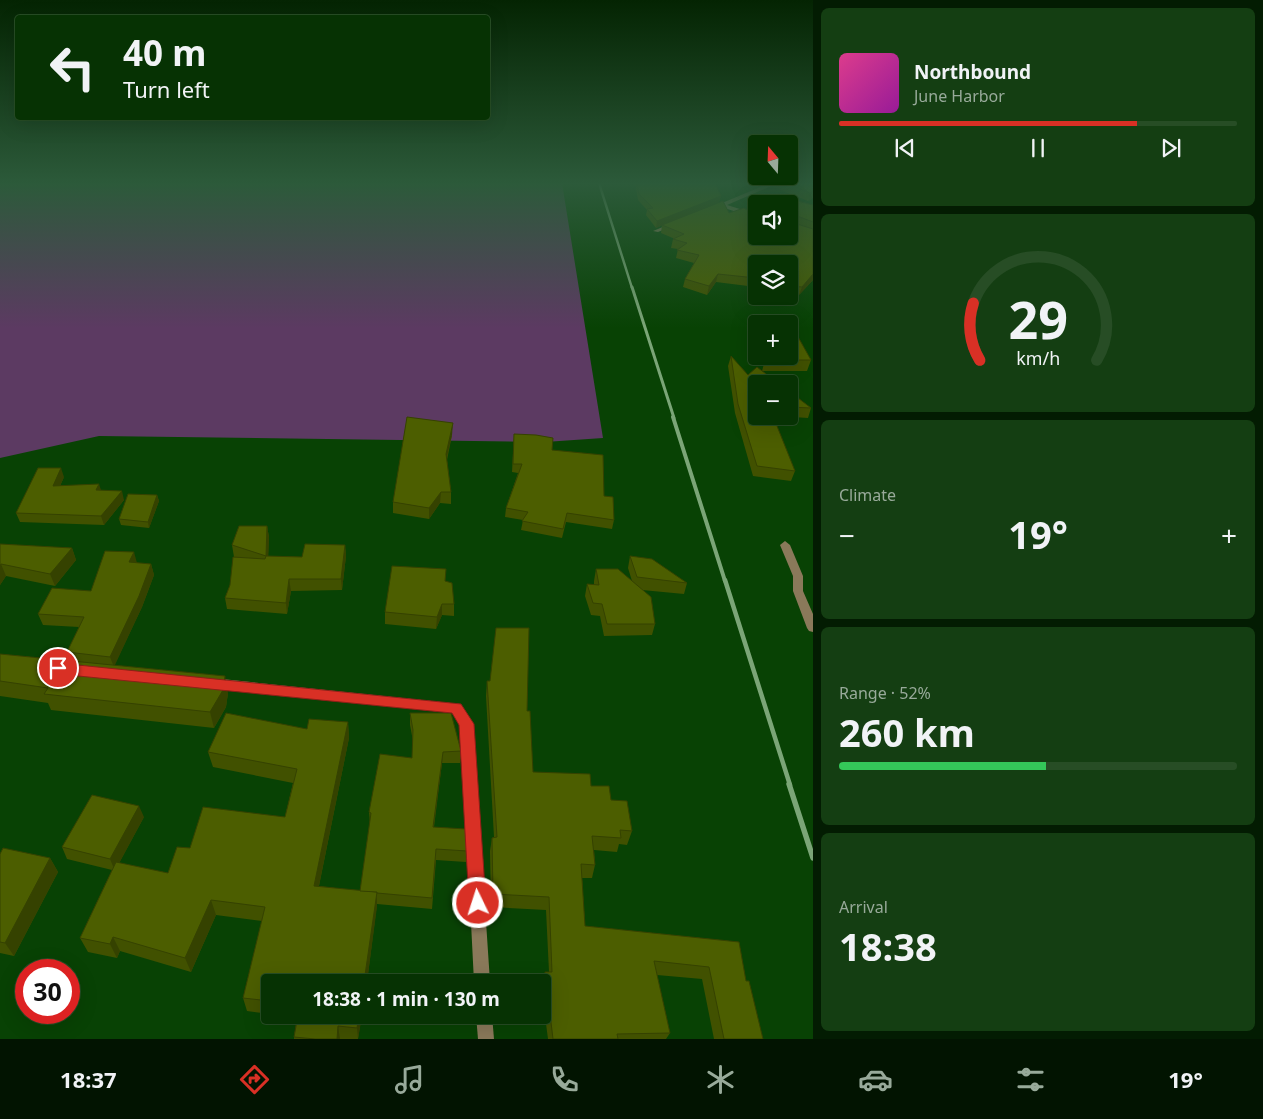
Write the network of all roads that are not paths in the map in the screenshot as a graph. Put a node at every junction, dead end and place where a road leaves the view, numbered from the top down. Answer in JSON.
{"nodes":[{"id":1,"x":785,"y":545,"type":"dead end"},
{"id":2,"x":813,"y":628,"type":"edge"},
{"id":3,"x":195,"y":682,"type":"edge"},
{"id":4,"x":482,"y":974,"type":"edge"},
{"id":5,"x":485,"y":1024,"type":"edge"},
{"id":6,"x":486,"y":1039,"type":"edge"}],
"edges":[{"from":1,"to":2,"type":"street"},
{"from":3,"to":4,"type":"street"},
{"from":5,"to":6,"type":"street"}]}
